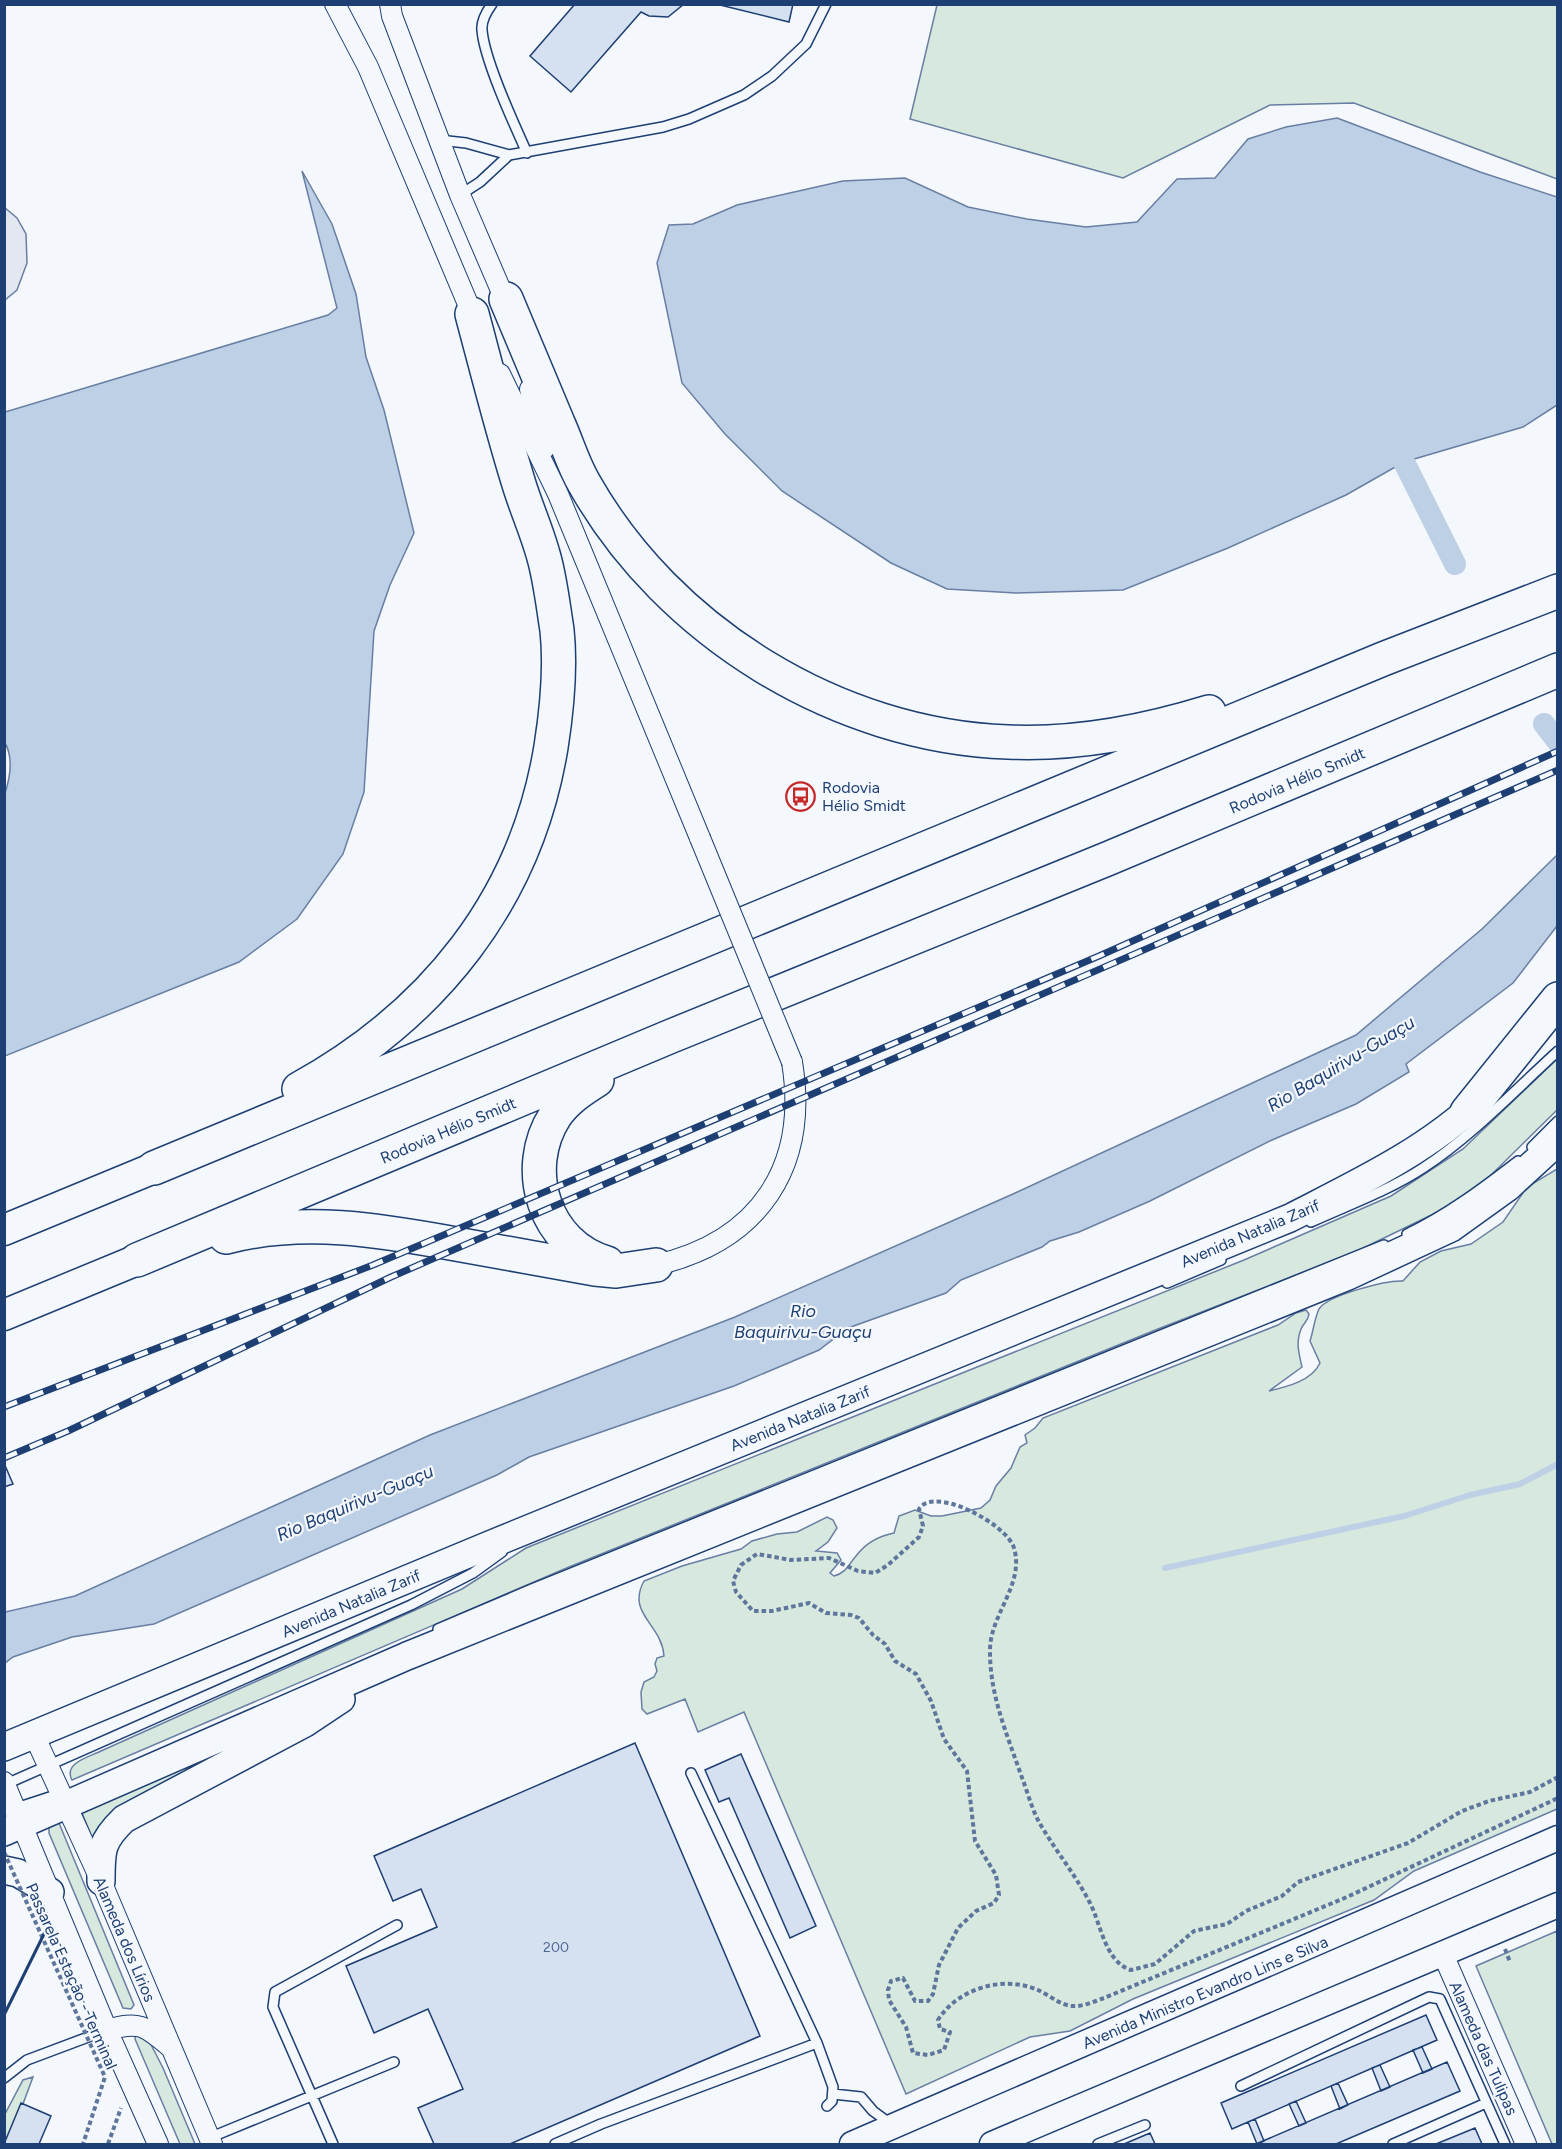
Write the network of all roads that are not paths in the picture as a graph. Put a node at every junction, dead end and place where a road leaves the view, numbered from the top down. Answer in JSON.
{"nodes":[{"id":1,"x":335,"y":4,"type":"edge"},
{"id":2,"x":390,"y":4,"type":"edge"},
{"id":3,"x":492,"y":4,"type":"edge"},
{"id":4,"x":826,"y":4,"type":"edge"},
{"id":5,"x":439,"y":140,"type":"junction"},
{"id":6,"x":527,"y":153,"type":"junction"},
{"id":7,"x":510,"y":155,"type":"junction"},
{"id":8,"x":460,"y":195,"type":"junction"},
{"id":9,"x":506,"y":299,"type":"junction"},
{"id":10,"x":472,"y":314,"type":"junction"},
{"id":11,"x":558,"y":494,"type":"junction"},
{"id":12,"x":1557,"y":591,"type":"edge"},
{"id":13,"x":1383,"y":659,"type":"junction"},
{"id":14,"x":1557,"y":670,"type":"edge"},
{"id":15,"x":1557,"y":680,"type":"edge"},
{"id":16,"x":1501,"y":695,"type":"junction"},
{"id":17,"x":1557,"y":999,"type":"edge"},
{"id":18,"x":1557,"y":1025,"type":"edge"},
{"id":19,"x":669,"y":1037,"type":"junction"},
{"id":20,"x":1557,"y":1051,"type":"edge"},
{"id":21,"x":1467,"y":1112,"type":"junction"},
{"id":22,"x":1557,"y":1121,"type":"edge"},
{"id":23,"x":1557,"y":1141,"type":"edge"},
{"id":24,"x":1455,"y":1146,"type":"junction"},
{"id":25,"x":154,"y":1168,"type":"junction"},
{"id":26,"x":1299,"y":1227,"type":"dead end"},
{"id":27,"x":4,"y":1230,"type":"edge"},
{"id":28,"x":1235,"y":1255,"type":"dead end"},
{"id":29,"x":137,"y":1260,"type":"junction"},
{"id":30,"x":656,"y":1265,"type":"junction"},
{"id":31,"x":1158,"y":1286,"type":"dead end"},
{"id":32,"x":4,"y":1315,"type":"edge"},
{"id":33,"x":824,"y":1420,"type":"dead end"},
{"id":34,"x":433,"y":1632,"type":"dead end"},
{"id":35,"x":407,"y":1656,"type":"junction"},
{"id":36,"x":34,"y":1735,"type":"junction"},
{"id":37,"x":4,"y":1747,"type":"edge"},
{"id":38,"x":48,"y":1766,"type":"junction"},
{"id":39,"x":691,"y":1773,"type":"dead end"},
{"id":40,"x":5,"y":1784,"type":"edge"},
{"id":41,"x":66,"y":1796,"type":"junction"},
{"id":42,"x":12,"y":1819,"type":"edge"},
{"id":43,"x":1557,"y":1838,"type":"edge"},
{"id":44,"x":4,"y":1870,"type":"edge"},
{"id":45,"x":101,"y":1881,"type":"junction"},
{"id":46,"x":50,"y":1892,"type":"junction"},
{"id":47,"x":1557,"y":1905,"type":"edge"},
{"id":48,"x":397,"y":1925,"type":"dead end"},
{"id":49,"x":1442,"y":1952,"type":"junction"},
{"id":50,"x":107,"y":2030,"type":"junction"},
{"id":51,"x":817,"y":2043,"type":"junction"},
{"id":52,"x":173,"y":2050,"type":"junction"},
{"id":53,"x":394,"y":2062,"type":"dead end"},
{"id":54,"x":4,"y":2078,"type":"edge"},
{"id":55,"x":1241,"y":2085,"type":"dead end"},
{"id":56,"x":833,"y":2094,"type":"junction"},
{"id":57,"x":310,"y":2095,"type":"junction"},
{"id":58,"x":1486,"y":2103,"type":"junction"},
{"id":59,"x":827,"y":2106,"type":"dead end"},
{"id":60,"x":1145,"y":2125,"type":"dead end"},
{"id":61,"x":872,"y":2128,"type":"edge"},
{"id":62,"x":211,"y":2141,"type":"edge"},
{"id":63,"x":158,"y":2145,"type":"edge"},
{"id":64,"x":333,"y":2145,"type":"edge"},
{"id":65,"x":555,"y":2145,"type":"edge"},
{"id":66,"x":992,"y":2145,"type":"edge"},
{"id":67,"x":1098,"y":2145,"type":"edge"},
{"id":68,"x":1393,"y":2145,"type":"edge"},
{"id":69,"x":1505,"y":2145,"type":"edge"},
{"id":70,"x":1526,"y":2145,"type":"edge"}],
"edges":[{"from":1,"to":10,"type":"street"},
{"from":2,"to":5,"type":"street"},
{"from":3,"to":6,"type":"lane"},
{"from":4,"to":6,"type":"lane"},
{"from":5,"to":7,"type":"lane"},
{"from":5,"to":8,"type":"street"},
{"from":6,"to":7,"type":"lane"},
{"from":7,"to":8,"type":"lane"},
{"from":8,"to":9,"type":"street"},
{"from":9,"to":11,"type":"street"},
{"from":9,"to":13,"type":"highway"},
{"from":10,"to":11,"type":"street"},
{"from":10,"to":25,"type":"highway"},
{"from":11,"to":30,"type":"street","bridge":true},
{"from":12,"to":13,"type":"highway"},
{"from":13,"to":25,"type":"highway"},
{"from":14,"to":16,"type":"highway","name":"Rodovia Hélio Smidt"},
{"from":15,"to":16,"type":"highway"},
{"from":16,"to":19,"type":"highway","name":"Rodovia Hélio Smidt"},
{"from":17,"to":21,"type":"highway"},
{"from":18,"to":21,"type":"main road","name":"Avenida Natalia Zarif"},
{"from":19,"to":29,"type":"highway","name":"Rodovia Hélio Smidt"},
{"from":19,"to":30,"type":"highway"},
{"from":20,"to":24,"type":"lane"},
{"from":21,"to":24,"type":"lane"},
{"from":21,"to":36,"type":"main road","name":"Avenida Natalia Zarif"},
{"from":22,"to":34,"type":"lane"},
{"from":23,"to":35,"type":"main road"},
{"from":24,"to":26,"type":"lane"},
{"from":25,"to":27,"type":"main road"},
{"from":28,"to":31,"type":"lane"},
{"from":29,"to":30,"type":"highway"},
{"from":29,"to":32,"type":"main road","name":"Rodovia Hélio Smidt"},
{"from":33,"to":38,"type":"lane"},
{"from":35,"to":41,"type":"main road"},
{"from":35,"to":45,"type":"main road"},
{"from":36,"to":37,"type":"main road","name":"Avenida Natalia Zarif"},
{"from":36,"to":38,"type":"street","name":"Alameda dos Lírios"},
{"from":38,"to":40,"type":"lane"},
{"from":38,"to":41,"type":"street","name":"Alameda dos Lírios"},
{"from":39,"to":51,"type":"lane"},
{"from":40,"to":42,"type":"street"},
{"from":41,"to":42,"type":"main road"},
{"from":41,"to":45,"type":"street","name":"Alameda dos Lírios"},
{"from":42,"to":46,"type":"street"},
{"from":43,"to":61,"type":"street","name":"Avenida Ministro Evandro Lins e Silva"},
{"from":44,"to":46,"type":"main road"},
{"from":45,"to":52,"type":"street","name":"Alameda dos Lírios"},
{"from":46,"to":50,"type":"street"},
{"from":47,"to":49,"type":"street"},
{"from":48,"to":57,"type":"lane"},
{"from":49,"to":66,"type":"street"},
{"from":49,"to":70,"type":"street","name":"Alameda das Tulipas"},
{"from":50,"to":52,"type":"street"},
{"from":50,"to":54,"type":"lane"},
{"from":50,"to":63,"type":"street"},
{"from":51,"to":56,"type":"lane"},
{"from":51,"to":65,"type":"lane"},
{"from":52,"to":62,"type":"street","name":"Alameda dos Lírios"},
{"from":53,"to":57,"type":"lane"},
{"from":55,"to":58,"type":"lane"},
{"from":56,"to":59,"type":"lane"},
{"from":56,"to":61,"type":"lane"},
{"from":57,"to":62,"type":"lane"},
{"from":57,"to":64,"type":"lane"},
{"from":58,"to":68,"type":"lane"},
{"from":58,"to":69,"type":"lane"},
{"from":60,"to":67,"type":"lane"}]}
